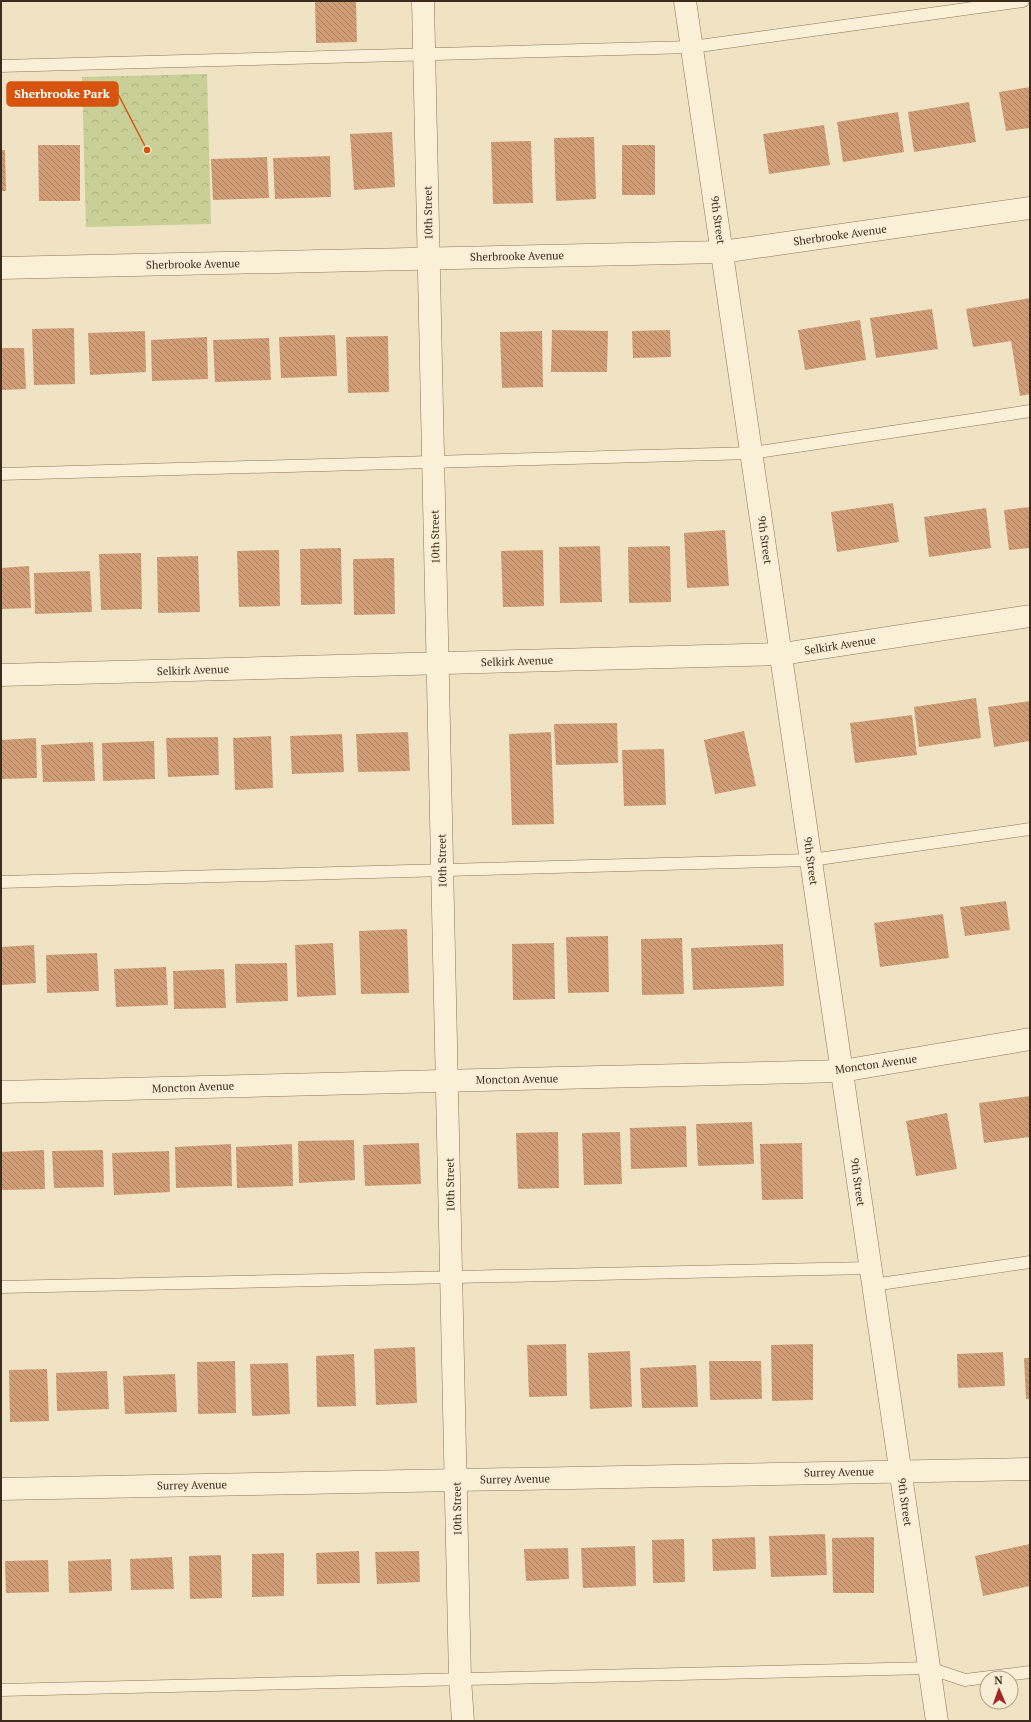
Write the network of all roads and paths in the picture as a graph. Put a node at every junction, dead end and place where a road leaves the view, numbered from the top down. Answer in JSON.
{"nodes":[{"id":1,"x":423,"y":1,"type":"edge"},
{"id":2,"x":685,"y":1,"type":"edge"},
{"id":3,"x":1023,"y":1,"type":"edge"},
{"id":4,"x":692,"y":47,"type":"junction"},
{"id":5,"x":424,"y":56,"type":"junction"},
{"id":6,"x":1,"y":66,"type":"edge"},
{"id":7,"x":1030,"y":208,"type":"edge"},
{"id":8,"x":722,"y":252,"type":"junction"},
{"id":9,"x":430,"y":258,"type":"junction"},
{"id":10,"x":1,"y":268,"type":"edge"},
{"id":11,"x":1030,"y":411,"type":"edge"},
{"id":12,"x":752,"y":453,"type":"junction"},
{"id":13,"x":434,"y":462,"type":"junction"},
{"id":14,"x":1,"y":474,"type":"edge"},
{"id":15,"x":1030,"y":616,"type":"edge"},
{"id":16,"x":782,"y":654,"type":"junction"},
{"id":17,"x":438,"y":663,"type":"junction"},
{"id":18,"x":1,"y":675,"type":"edge"},
{"id":19,"x":1030,"y":829,"type":"edge"},
{"id":20,"x":811,"y":860,"type":"junction"},
{"id":21,"x":442,"y":870,"type":"junction"},
{"id":22,"x":1,"y":882,"type":"edge"},
{"id":23,"x":1030,"y":1039,"type":"edge"},
{"id":24,"x":842,"y":1071,"type":"junction"},
{"id":25,"x":447,"y":1081,"type":"junction"},
{"id":26,"x":1,"y":1092,"type":"edge"},
{"id":27,"x":1030,"y":1262,"type":"edge"},
{"id":28,"x":872,"y":1276,"type":"junction"},
{"id":29,"x":452,"y":1277,"type":"junction"},
{"id":30,"x":1,"y":1287,"type":"edge"},
{"id":31,"x":1030,"y":1469,"type":"edge"},
{"id":32,"x":900,"y":1471,"type":"junction"},
{"id":33,"x":456,"y":1480,"type":"junction"},
{"id":34,"x":1,"y":1489,"type":"edge"},
{"id":35,"x":929,"y":1668,"type":"junction"},
{"id":36,"x":1030,"y":1672,"type":"edge"},
{"id":37,"x":460,"y":1679,"type":"junction"},
{"id":38,"x":1,"y":1690,"type":"edge"},
{"id":39,"x":464,"y":1721,"type":"edge"},
{"id":40,"x":937,"y":1721,"type":"edge"}],
"edges":[{"from":1,"to":5,"type":"street","name":"10th Street"},
{"from":2,"to":4,"type":"street","name":"9th Street"},
{"from":3,"to":4,"type":"lane"},
{"from":4,"to":5,"type":"lane"},
{"from":4,"to":8,"type":"street","name":"9th Street"},
{"from":5,"to":6,"type":"lane"},
{"from":5,"to":9,"type":"street","name":"10th Street"},
{"from":7,"to":8,"type":"street","name":"Sherbrooke Avenue"},
{"from":8,"to":9,"type":"street","name":"Sherbrooke Avenue"},
{"from":8,"to":12,"type":"street","name":"9th Street"},
{"from":9,"to":10,"type":"street","name":"Sherbrooke Avenue"},
{"from":9,"to":13,"type":"street","name":"10th Street"},
{"from":11,"to":12,"type":"lane"},
{"from":12,"to":13,"type":"lane"},
{"from":12,"to":16,"type":"street","name":"9th Street"},
{"from":13,"to":14,"type":"lane"},
{"from":13,"to":17,"type":"street","name":"10th Street"},
{"from":15,"to":16,"type":"street","name":"Selkirk Avenue"},
{"from":16,"to":17,"type":"street","name":"Selkirk Avenue"},
{"from":16,"to":20,"type":"street","name":"9th Street"},
{"from":17,"to":18,"type":"street","name":"Selkirk Avenue"},
{"from":17,"to":21,"type":"street","name":"10th Street"},
{"from":19,"to":20,"type":"lane"},
{"from":20,"to":21,"type":"lane"},
{"from":20,"to":24,"type":"street","name":"9th Street"},
{"from":21,"to":22,"type":"lane"},
{"from":21,"to":25,"type":"street","name":"10th Street"},
{"from":23,"to":24,"type":"street","name":"Moncton Avenue"},
{"from":24,"to":25,"type":"street","name":"Moncton Avenue"},
{"from":24,"to":28,"type":"street","name":"9th Street"},
{"from":25,"to":26,"type":"street","name":"Moncton Avenue"},
{"from":25,"to":29,"type":"street","name":"10th Street"},
{"from":27,"to":28,"type":"lane"},
{"from":28,"to":29,"type":"lane"},
{"from":28,"to":32,"type":"street","name":"9th Street"},
{"from":29,"to":30,"type":"lane"},
{"from":29,"to":33,"type":"street","name":"10th Street"},
{"from":31,"to":32,"type":"street","name":"Surrey Avenue"},
{"from":32,"to":33,"type":"street","name":"Surrey Avenue"},
{"from":32,"to":35,"type":"street","name":"9th Street"},
{"from":33,"to":34,"type":"street","name":"Surrey Avenue"},
{"from":33,"to":37,"type":"street","name":"10th Street"},
{"from":35,"to":36,"type":"lane"},
{"from":35,"to":37,"type":"lane"},
{"from":35,"to":40,"type":"street","name":"9th Street"},
{"from":37,"to":38,"type":"lane"},
{"from":37,"to":39,"type":"street","name":"10th Street"}]}
